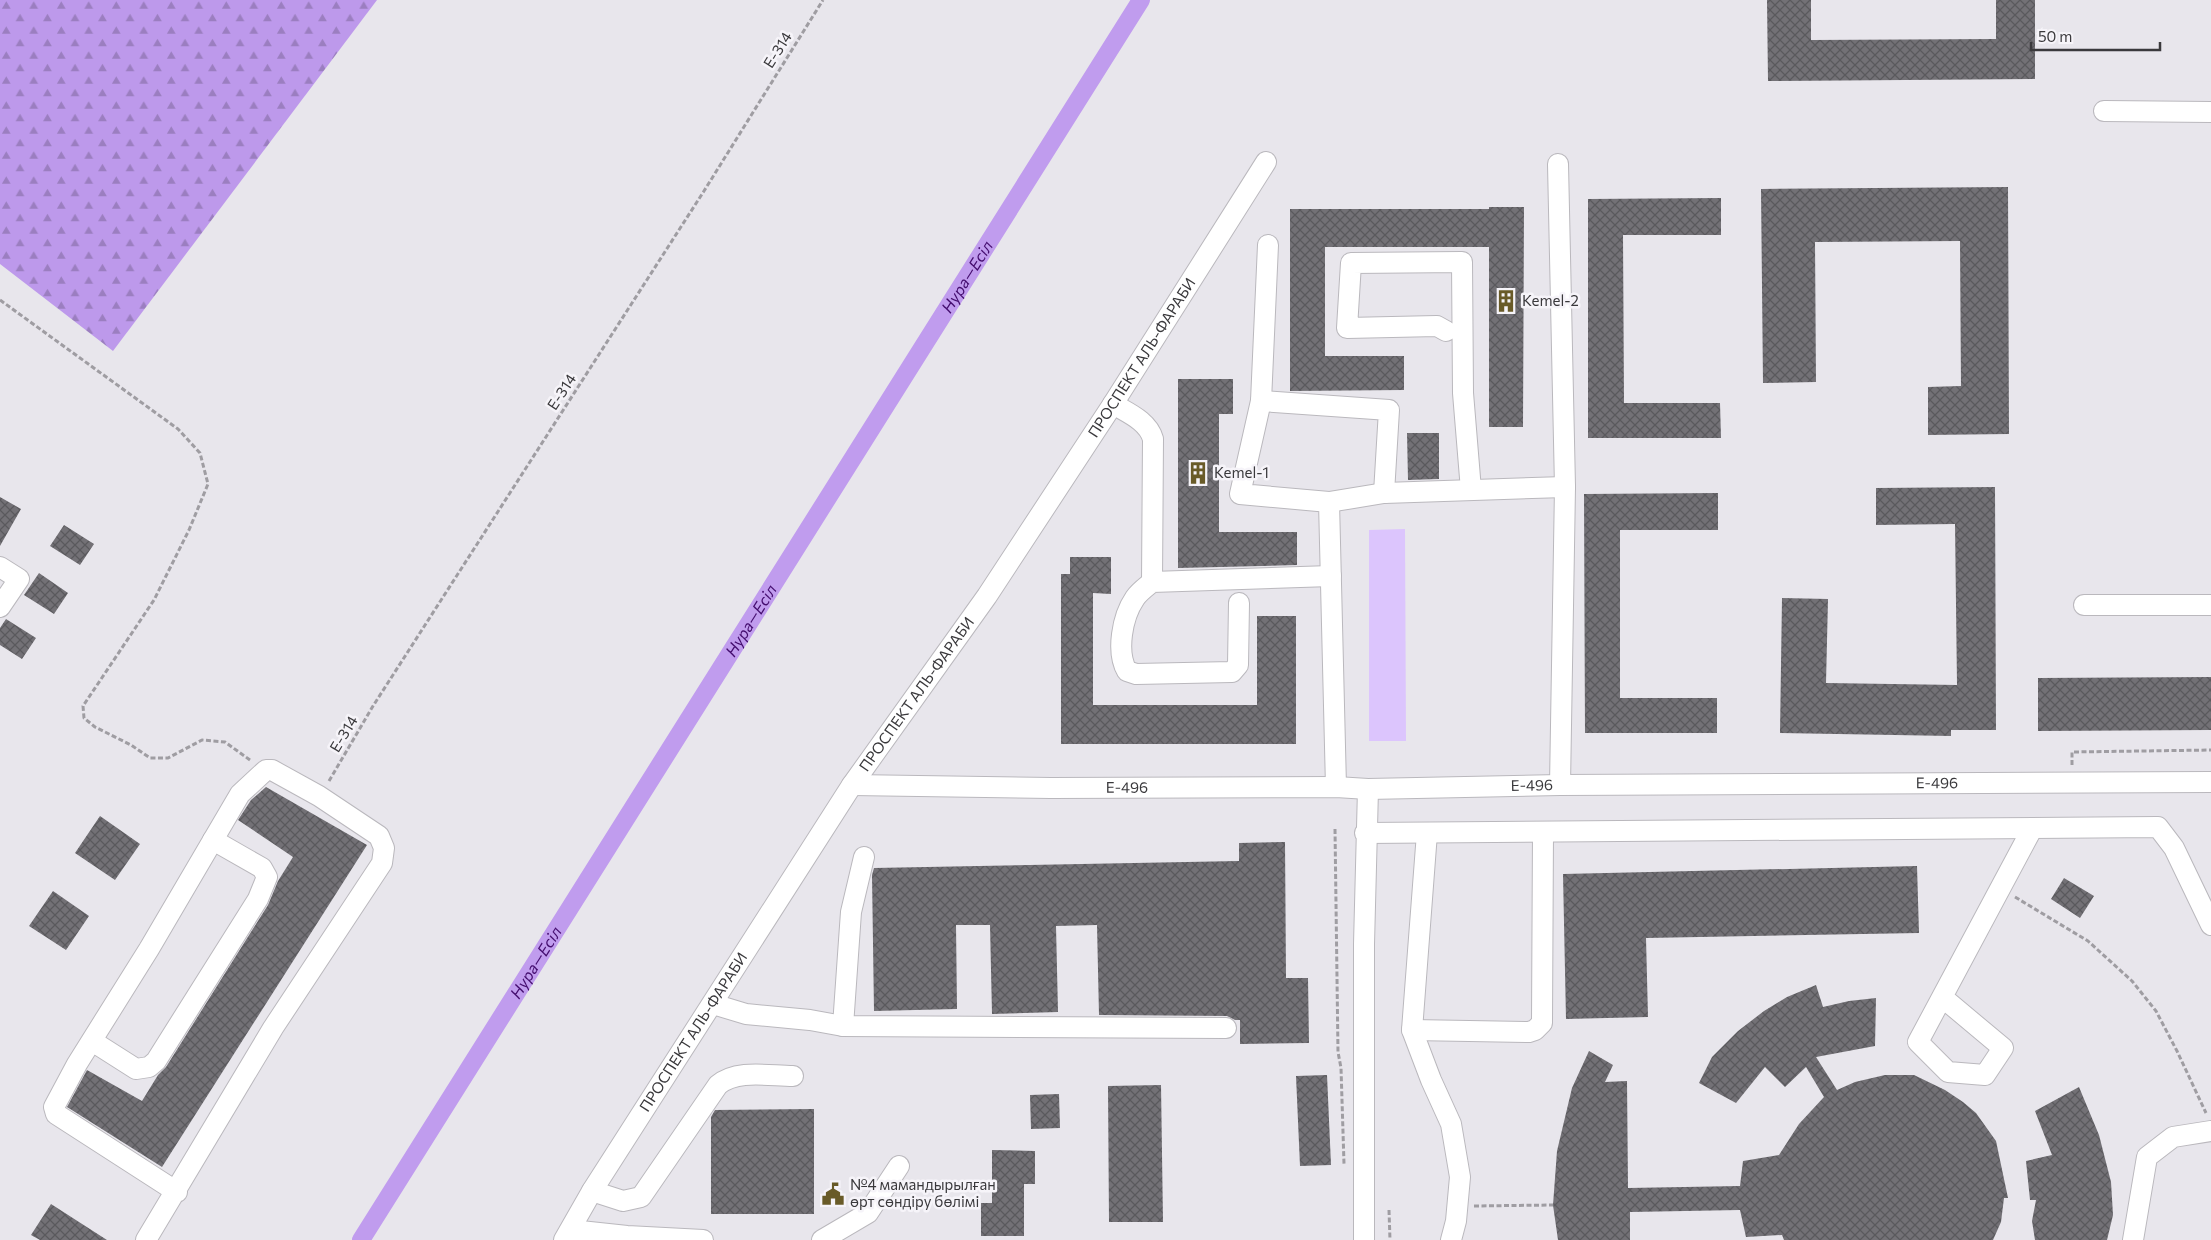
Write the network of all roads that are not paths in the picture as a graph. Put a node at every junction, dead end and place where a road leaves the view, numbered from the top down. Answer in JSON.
{"nodes":[{"id":1,"x":2104,"y":111,"type":"dead end"},
{"id":2,"x":2211,"y":112,"type":"edge"},
{"id":3,"x":1266,"y":162,"type":"dead end"},
{"id":4,"x":1558,"y":164,"type":"dead end"},
{"id":5,"x":1268,"y":245,"type":"dead end"},
{"id":6,"x":1446,"y":331,"type":"dead end"},
{"id":7,"x":1261,"y":401,"type":"junction"},
{"id":8,"x":1113,"y":404,"type":"junction"},
{"id":9,"x":1565,"y":487,"type":"junction"},
{"id":10,"x":1471,"y":490,"type":"junction"},
{"id":11,"x":1384,"y":493,"type":"junction"},
{"id":12,"x":1329,"y":502,"type":"junction"},
{"id":13,"x":0,"y":567,"type":"edge"},
{"id":14,"x":1331,"y":576,"type":"junction"},
{"id":15,"x":1152,"y":582,"type":"junction"},
{"id":16,"x":1239,"y":603,"type":"dead end"},
{"id":17,"x":2084,"y":604,"type":"dead end"},
{"id":18,"x":0,"y":606,"type":"edge"},
{"id":19,"x":2211,"y":606,"type":"edge"},
{"id":20,"x":2211,"y":782,"type":"edge"},
{"id":21,"x":852,"y":785,"type":"junction"},
{"id":22,"x":1560,"y":785,"type":"junction"},
{"id":23,"x":1336,"y":787,"type":"junction"},
{"id":24,"x":1368,"y":789,"type":"junction"},
{"id":25,"x":2032,"y":829,"type":"junction"},
{"id":26,"x":1543,"y":832,"type":"junction"},
{"id":27,"x":1365,"y":833,"type":"junction"},
{"id":28,"x":1427,"y":833,"type":"junction"},
{"id":29,"x":213,"y":840,"type":"junction"},
{"id":30,"x":864,"y":857,"type":"dead end"},
{"id":31,"x":2211,"y":925,"type":"edge"},
{"id":32,"x":1942,"y":997,"type":"dead end"},
{"id":33,"x":713,"y":1004,"type":"junction"},
{"id":34,"x":843,"y":1026,"type":"junction"},
{"id":35,"x":1226,"y":1028,"type":"dead end"},
{"id":36,"x":1412,"y":1030,"type":"junction"},
{"id":37,"x":92,"y":1041,"type":"junction"},
{"id":38,"x":793,"y":1076,"type":"dead end"},
{"id":39,"x":2209,"y":1124,"type":"edge"},
{"id":40,"x":899,"y":1166,"type":"dead end"},
{"id":41,"x":592,"y":1191,"type":"junction"},
{"id":42,"x":177,"y":1192,"type":"junction"},
{"id":43,"x":568,"y":1235,"type":"edge"},
{"id":44,"x":146,"y":1240,"type":"edge"},
{"id":45,"x":703,"y":1240,"type":"edge"},
{"id":46,"x":822,"y":1240,"type":"edge"},
{"id":47,"x":1364,"y":1240,"type":"edge"},
{"id":48,"x":1451,"y":1240,"type":"edge"},
{"id":49,"x":2133,"y":1240,"type":"edge"}],
"edges":[{"from":1,"to":2,"type":"street"},
{"from":3,"to":8,"type":"street","name":"ПРОСПЕКТ АЛЬ-ФАРАБИ"},
{"from":4,"to":9,"type":"street"},
{"from":5,"to":7,"type":"street"},
{"from":6,"to":10,"type":"street"},
{"from":7,"to":11,"type":"street"},
{"from":7,"to":12,"type":"street"},
{"from":8,"to":15,"type":"street"},
{"from":8,"to":21,"type":"street","name":"ПРОСПЕКТ АЛЬ-ФАРАБИ"},
{"from":9,"to":10,"type":"street"},
{"from":9,"to":22,"type":"street"},
{"from":10,"to":11,"type":"street"},
{"from":11,"to":12,"type":"street"},
{"from":12,"to":14,"type":"street"},
{"from":13,"to":18,"type":"street"},
{"from":14,"to":15,"type":"street"},
{"from":14,"to":23,"type":"street"},
{"from":15,"to":16,"type":"street"},
{"from":17,"to":19,"type":"street"},
{"from":20,"to":22,"type":"street","name":"E-496"},
{"from":21,"to":23,"type":"street","name":"E-496"},
{"from":21,"to":33,"type":"street","name":"ПРОСПЕКТ АЛЬ-ФАРАБИ"},
{"from":22,"to":24,"type":"street","name":"E-496"},
{"from":23,"to":24,"type":"street","name":"E-496"},
{"from":24,"to":27,"type":"street"},
{"from":25,"to":26,"type":"street"},
{"from":25,"to":31,"type":"street"},
{"from":25,"to":32,"type":"street"},
{"from":26,"to":28,"type":"street"},
{"from":26,"to":36,"type":"street"},
{"from":27,"to":28,"type":"street"},
{"from":27,"to":47,"type":"street"},
{"from":28,"to":36,"type":"street"},
{"from":29,"to":37,"type":"street"},
{"from":29,"to":37,"type":"street"},
{"from":29,"to":42,"type":"street"},
{"from":30,"to":34,"type":"street"},
{"from":33,"to":34,"type":"street"},
{"from":33,"to":41,"type":"street","name":"ПРОСПЕКТ АЛЬ-ФАРАБИ"},
{"from":34,"to":35,"type":"street"},
{"from":36,"to":48,"type":"street"},
{"from":37,"to":42,"type":"street"},
{"from":38,"to":41,"type":"street"},
{"from":39,"to":49,"type":"street"},
{"from":40,"to":46,"type":"street"},
{"from":41,"to":43,"type":"street","name":"ПРОСПЕКТ АЛЬ-ФАРАБИ"},
{"from":42,"to":44,"type":"street"},
{"from":43,"to":45,"type":"street"}]}
